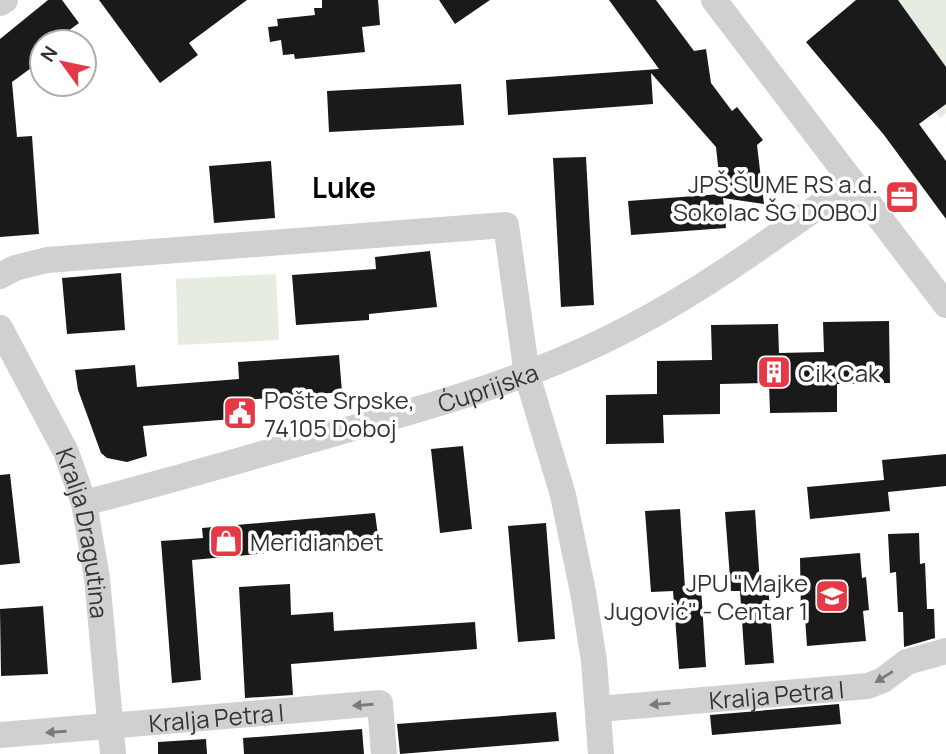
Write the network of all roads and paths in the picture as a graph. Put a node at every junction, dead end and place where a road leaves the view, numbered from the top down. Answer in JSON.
{"nodes":[{"id":1,"x":5,"y":0,"type":"edge"},
{"id":2,"x":714,"y":0,"type":"edge"},
{"id":3,"x":0,"y":3,"type":"edge"},
{"id":4,"x":851,"y":183,"type":"junction"},
{"id":5,"x":0,"y":276,"type":"edge"},
{"id":6,"x":946,"y":305,"type":"edge"},
{"id":7,"x":0,"y":328,"type":"edge"},
{"id":8,"x":527,"y":375,"type":"junction"},
{"id":9,"x":84,"y":503,"type":"junction"},
{"id":10,"x":946,"y":651,"type":"edge"},
{"id":11,"x":598,"y":709,"type":"junction"},
{"id":12,"x":111,"y":727,"type":"junction"},
{"id":13,"x":0,"y":736,"type":"edge"},
{"id":14,"x":113,"y":754,"type":"edge"},
{"id":15,"x":384,"y":754,"type":"edge"},
{"id":16,"x":601,"y":754,"type":"edge"}],
"edges":[{"from":1,"to":3,"type":"street"},
{"from":2,"to":4,"type":"street"},
{"from":4,"to":6,"type":"street"},
{"from":4,"to":8,"type":"street","name":"Ćuprijska"},
{"from":5,"to":8,"type":"street"},
{"from":7,"to":9,"type":"street","name":"Kralja Dragutina"},
{"from":8,"to":9,"type":"street","name":"Ćuprijska"},
{"from":8,"to":11,"type":"street"},
{"from":9,"to":12,"type":"street","name":"Kralja Dragutina"},
{"from":10,"to":11,"type":"street","name":"Kralja Petra I","one_way":true},
{"from":11,"to":16,"type":"street"},
{"from":12,"to":13,"type":"street","name":"Kralja Petra I","one_way":true},
{"from":12,"to":14,"type":"street","name":"Kralja Dragutina"},
{"from":15,"to":12,"type":"street","name":"Kralja Petra I","one_way":true}]}
